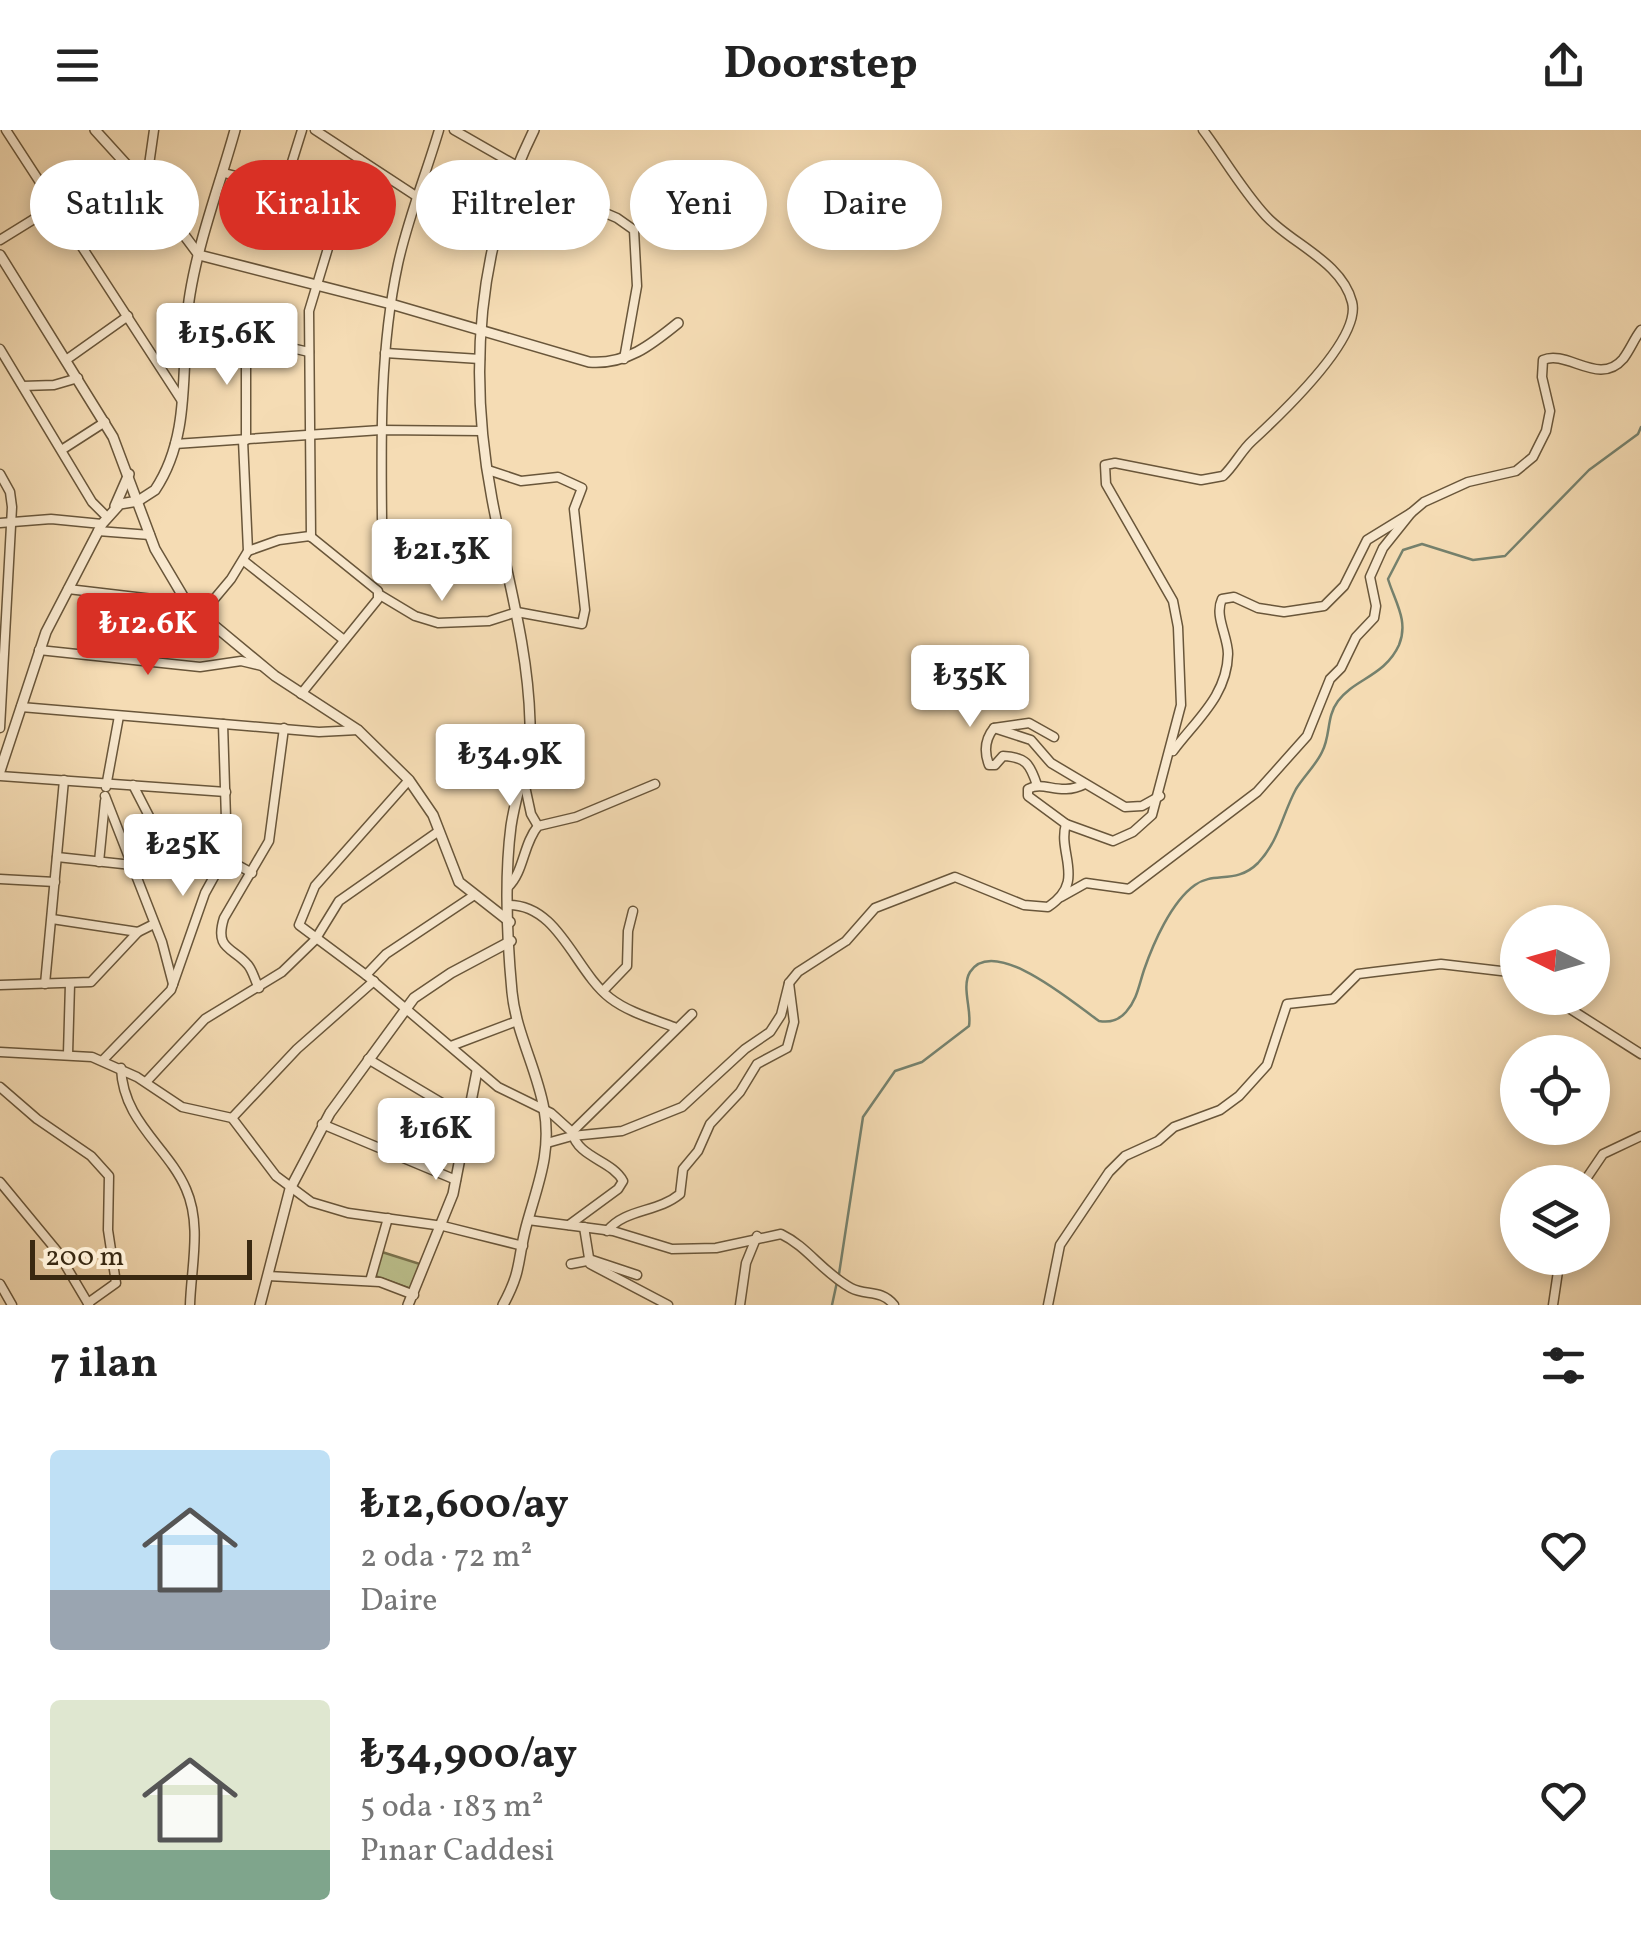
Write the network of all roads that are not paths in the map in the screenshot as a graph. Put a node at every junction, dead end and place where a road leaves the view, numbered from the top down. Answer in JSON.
{"nodes":[{"id":1,"x":6,"y":130,"type":"edge"},
{"id":2,"x":95,"y":130,"type":"edge"},
{"id":3,"x":154,"y":130,"type":"edge"},
{"id":4,"x":235,"y":130,"type":"edge"},
{"id":5,"x":302,"y":130,"type":"edge"},
{"id":6,"x":315,"y":130,"type":"edge"},
{"id":7,"x":439,"y":130,"type":"edge"},
{"id":8,"x":454,"y":130,"type":"edge"},
{"id":9,"x":534,"y":130,"type":"edge"},
{"id":10,"x":1202,"y":130,"type":"edge"},
{"id":11,"x":359,"y":159,"type":"joint"},
{"id":12,"x":120,"y":160,"type":"edge"},
{"id":13,"x":150,"y":160,"type":"edge"},
{"id":14,"x":227,"y":160,"type":"edge"},
{"id":15,"x":293,"y":160,"type":"edge"},
{"id":16,"x":430,"y":160,"type":"edge"},
{"id":17,"x":500,"y":160,"type":"edge"},
{"id":18,"x":520,"y":160,"type":"edge"},
{"id":19,"x":30,"y":169,"type":"edge"},
{"id":20,"x":219,"y":189,"type":"edge"},
{"id":21,"x":416,"y":196,"type":"edge"},
{"id":22,"x":416,"y":207,"type":"edge"},
{"id":23,"x":610,"y":215,"type":"edge"},
{"id":24,"x":30,"y":220,"type":"edge"},
{"id":25,"x":0,"y":240,"type":"edge"},
{"id":26,"x":83,"y":250,"type":"edge"},
{"id":27,"x":195,"y":250,"type":"edge"},
{"id":28,"x":326,"y":250,"type":"edge"},
{"id":29,"x":493,"y":250,"type":"edge"},
{"id":30,"x":0,"y":255,"type":"edge"},
{"id":31,"x":199,"y":255,"type":"junction"},
{"id":32,"x":316,"y":284,"type":"junction"},
{"id":33,"x":391,"y":304,"type":"junction"},
{"id":34,"x":128,"y":316,"type":"junction"},
{"id":35,"x":678,"y":322,"type":"dead end"},
{"id":36,"x":186,"y":324,"type":"junction"},
{"id":37,"x":480,"y":330,"type":"junction"},
{"id":38,"x":1641,"y":330,"type":"edge"},
{"id":39,"x":246,"y":336,"type":"junction"},
{"id":40,"x":0,"y":349,"type":"edge"},
{"id":41,"x":308,"y":352,"type":"junction"},
{"id":42,"x":385,"y":353,"type":"junction"},
{"id":43,"x":480,"y":359,"type":"junction"},
{"id":44,"x":624,"y":359,"type":"junction"},
{"id":45,"x":66,"y":360,"type":"junction"},
{"id":46,"x":78,"y":378,"type":"junction"},
{"id":47,"x":22,"y":386,"type":"junction"},
{"id":48,"x":182,"y":401,"type":"junction"},
{"id":49,"x":104,"y":422,"type":"junction"},
{"id":50,"x":381,"y":430,"type":"junction"},
{"id":51,"x":482,"y":431,"type":"junction"},
{"id":52,"x":311,"y":436,"type":"junction"},
{"id":53,"x":245,"y":440,"type":"junction"},
{"id":54,"x":175,"y":444,"type":"junction"},
{"id":55,"x":62,"y":449,"type":"junction"},
{"id":56,"x":488,"y":470,"type":"junction"},
{"id":57,"x":0,"y":474,"type":"edge"},
{"id":58,"x":129,"y":474,"type":"junction"},
{"id":59,"x":138,"y":501,"type":"junction"},
{"id":60,"x":1411,"y":513,"type":"junction"},
{"id":61,"x":382,"y":519,"type":"dead end"},
{"id":62,"x":105,"y":520,"type":"junction"},
{"id":63,"x":5,"y":523,"type":"edge"},
{"id":64,"x":150,"y":535,"type":"junction"},
{"id":65,"x":312,"y":537,"type":"junction"},
{"id":66,"x":248,"y":551,"type":"junction"},
{"id":67,"x":244,"y":561,"type":"junction"},
{"id":68,"x":68,"y":588,"type":"junction"},
{"id":69,"x":380,"y":595,"type":"junction"},
{"id":70,"x":187,"y":603,"type":"junction"},
{"id":71,"x":518,"y":612,"type":"junction"},
{"id":72,"x":200,"y":616,"type":"junction"},
{"id":73,"x":344,"y":640,"type":"junction"},
{"id":74,"x":39,"y":650,"type":"junction"},
{"id":75,"x":262,"y":666,"type":"junction"},
{"id":76,"x":300,"y":694,"type":"junction"},
{"id":77,"x":21,"y":707,"type":"junction"},
{"id":78,"x":119,"y":716,"type":"junction"},
{"id":79,"x":223,"y":724,"type":"junction"},
{"id":80,"x":284,"y":728,"type":"junction"},
{"id":81,"x":994,"y":728,"type":"junction"},
{"id":82,"x":0,"y":730,"type":"edge"},
{"id":83,"x":358,"y":730,"type":"junction"},
{"id":84,"x":12,"y":735,"type":"junction"},
{"id":85,"x":1054,"y":737,"type":"dead end"},
{"id":86,"x":1170,"y":754,"type":"junction"},
{"id":87,"x":522,"y":772,"type":"junction"},
{"id":88,"x":0,"y":773,"type":"edge"},
{"id":89,"x":64,"y":780,"type":"junction"},
{"id":90,"x":409,"y":780,"type":"junction"},
{"id":91,"x":106,"y":783,"type":"junction"},
{"id":92,"x":1086,"y":783,"type":"junction"},
{"id":93,"x":654,"y":784,"type":"dead end"},
{"id":94,"x":132,"y":785,"type":"junction"},
{"id":95,"x":1037,"y":785,"type":"junction"},
{"id":96,"x":226,"y":792,"type":"junction"},
{"id":97,"x":105,"y":796,"type":"junction"},
{"id":98,"x":1160,"y":796,"type":"junction"},
{"id":99,"x":1066,"y":824,"type":"junction"},
{"id":100,"x":538,"y":826,"type":"junction"},
{"id":101,"x":439,"y":831,"type":"junction"},
{"id":102,"x":57,"y":857,"type":"junction"},
{"id":103,"x":222,"y":857,"type":"junction"},
{"id":104,"x":99,"y":862,"type":"junction"},
{"id":105,"x":132,"y":866,"type":"junction"},
{"id":106,"x":219,"y":868,"type":"junction"},
{"id":107,"x":252,"y":873,"type":"junction"},
{"id":108,"x":1069,"y":874,"type":"junction"},
{"id":109,"x":0,"y":880,"type":"edge"},
{"id":110,"x":55,"y":882,"type":"junction"},
{"id":111,"x":1084,"y":884,"type":"junction"},
{"id":112,"x":508,"y":887,"type":"junction"},
{"id":113,"x":472,"y":896,"type":"junction"},
{"id":114,"x":1060,"y":897,"type":"junction"},
{"id":115,"x":509,"y":905,"type":"junction"},
{"id":116,"x":633,"y":911,"type":"dead end"},
{"id":117,"x":52,"y":919,"type":"junction"},
{"id":118,"x":510,"y":922,"type":"junction"},
{"id":119,"x":154,"y":924,"type":"junction"},
{"id":120,"x":138,"y":932,"type":"junction"},
{"id":121,"x":315,"y":940,"type":"junction"},
{"id":122,"x":511,"y":940,"type":"junction"},
{"id":123,"x":1500,"y":971,"type":"edge"},
{"id":124,"x":370,"y":978,"type":"junction"},
{"id":125,"x":789,"y":983,"type":"junction"},
{"id":126,"x":45,"y":984,"type":"junction"},
{"id":127,"x":70,"y":984,"type":"junction"},
{"id":128,"x":0,"y":986,"type":"edge"},
{"id":129,"x":173,"y":986,"type":"junction"},
{"id":130,"x":259,"y":988,"type":"junction"},
{"id":131,"x":603,"y":992,"type":"junction"},
{"id":132,"x":406,"y":1008,"type":"junction"},
{"id":133,"x":692,"y":1014,"type":"dead end"},
{"id":134,"x":1580,"y":1015,"type":"edge"},
{"id":135,"x":517,"y":1021,"type":"junction"},
{"id":136,"x":674,"y":1028,"type":"junction"},
{"id":137,"x":451,"y":1046,"type":"junction"},
{"id":138,"x":0,"y":1052,"type":"edge"},
{"id":139,"x":68,"y":1054,"type":"junction"},
{"id":140,"x":1641,"y":1054,"type":"edge"},
{"id":141,"x":368,"y":1059,"type":"junction"},
{"id":142,"x":103,"y":1060,"type":"junction"},
{"id":143,"x":121,"y":1068,"type":"junction"},
{"id":144,"x":478,"y":1071,"type":"junction"},
{"id":145,"x":146,"y":1082,"type":"junction"},
{"id":146,"x":0,"y":1087,"type":"edge"},
{"id":147,"x":544,"y":1110,"type":"junction"},
{"id":148,"x":232,"y":1118,"type":"junction"},
{"id":149,"x":467,"y":1118,"type":"junction"},
{"id":150,"x":322,"y":1124,"type":"junction"},
{"id":151,"x":572,"y":1134,"type":"junction"},
{"id":152,"x":1641,"y":1136,"type":"edge"},
{"id":153,"x":548,"y":1143,"type":"junction"},
{"id":154,"x":1596,"y":1165,"type":"edge"},
{"id":155,"x":456,"y":1180,"type":"junction"},
{"id":156,"x":0,"y":1182,"type":"edge"},
{"id":157,"x":290,"y":1189,"type":"junction"},
{"id":158,"x":388,"y":1218,"type":"junction"},
{"id":159,"x":528,"y":1220,"type":"junction"},
{"id":160,"x":569,"y":1224,"type":"junction"},
{"id":161,"x":443,"y":1226,"type":"junction"},
{"id":162,"x":584,"y":1227,"type":"junction"},
{"id":163,"x":607,"y":1231,"type":"junction"},
{"id":164,"x":757,"y":1236,"type":"junction"},
{"id":165,"x":522,"y":1246,"type":"junction"},
{"id":166,"x":588,"y":1260,"type":"junction"},
{"id":167,"x":571,"y":1264,"type":"dead end"},
{"id":168,"x":638,"y":1275,"type":"dead end"},
{"id":169,"x":1557,"y":1275,"type":"edge"},
{"id":170,"x":268,"y":1276,"type":"junction"},
{"id":171,"x":370,"y":1281,"type":"junction"},
{"id":172,"x":0,"y":1284,"type":"edge"},
{"id":173,"x":414,"y":1294,"type":"junction"},
{"id":174,"x":89,"y":1304,"type":"edge"},
{"id":175,"x":12,"y":1305,"type":"edge"},
{"id":176,"x":190,"y":1305,"type":"edge"},
{"id":177,"x":260,"y":1305,"type":"edge"},
{"id":178,"x":408,"y":1305,"type":"edge"},
{"id":179,"x":502,"y":1305,"type":"edge"},
{"id":180,"x":668,"y":1305,"type":"edge"},
{"id":181,"x":740,"y":1305,"type":"edge"},
{"id":182,"x":894,"y":1305,"type":"edge"},
{"id":183,"x":1048,"y":1305,"type":"edge"},
{"id":184,"x":1553,"y":1305,"type":"edge"}],
"edges":[{"from":1,"to":19,"type":"street"},
{"from":2,"to":12,"type":"street"},
{"from":3,"to":13,"type":"street"},
{"from":4,"to":14,"type":"street"},
{"from":5,"to":15,"type":"street"},
{"from":6,"to":11,"type":"street"},
{"from":7,"to":16,"type":"street"},
{"from":8,"to":17,"type":"street"},
{"from":9,"to":18,"type":"street"},
{"from":10,"to":86,"type":"street"},
{"from":11,"to":21,"type":"street"},
{"from":20,"to":31,"type":"street"},
{"from":22,"to":33,"type":"street"},
{"from":23,"to":44,"type":"street"},
{"from":24,"to":25,"type":"street"},
{"from":26,"to":34,"type":"street"},
{"from":27,"to":31,"type":"street"},
{"from":28,"to":32,"type":"street"},
{"from":29,"to":37,"type":"street"},
{"from":30,"to":45,"type":"street"},
{"from":31,"to":32,"type":"street"},
{"from":31,"to":36,"type":"street"},
{"from":32,"to":33,"type":"street"},
{"from":32,"to":41,"type":"street"},
{"from":33,"to":37,"type":"street"},
{"from":33,"to":42,"type":"street"},
{"from":34,"to":45,"type":"street"},
{"from":34,"to":48,"type":"street"},
{"from":35,"to":44,"type":"street"},
{"from":36,"to":39,"type":"street"},
{"from":36,"to":48,"type":"street"},
{"from":37,"to":43,"type":"street"},
{"from":37,"to":44,"type":"street"},
{"from":38,"to":60,"type":"street"},
{"from":39,"to":41,"type":"street"},
{"from":39,"to":53,"type":"street"},
{"from":40,"to":47,"type":"street"},
{"from":41,"to":52,"type":"street"},
{"from":42,"to":43,"type":"street"},
{"from":42,"to":50,"type":"street"},
{"from":43,"to":51,"type":"street"},
{"from":45,"to":46,"type":"street"},
{"from":46,"to":47,"type":"street"},
{"from":46,"to":49,"type":"street"},
{"from":47,"to":55,"type":"street"},
{"from":48,"to":54,"type":"street"},
{"from":49,"to":55,"type":"street"},
{"from":49,"to":58,"type":"street"},
{"from":50,"to":51,"type":"street"},
{"from":50,"to":52,"type":"street"},
{"from":50,"to":61,"type":"street"},
{"from":51,"to":56,"type":"street"},
{"from":52,"to":53,"type":"street"},
{"from":52,"to":65,"type":"street"},
{"from":53,"to":54,"type":"street"},
{"from":53,"to":66,"type":"street"},
{"from":54,"to":59,"type":"street"},
{"from":55,"to":62,"type":"street"},
{"from":56,"to":71,"type":"street"},
{"from":56,"to":71,"type":"street"},
{"from":57,"to":63,"type":"street"},
{"from":58,"to":59,"type":"street"},
{"from":58,"to":62,"type":"street"},
{"from":59,"to":62,"type":"street"},
{"from":59,"to":64,"type":"street"},
{"from":60,"to":86,"type":"street"},
{"from":60,"to":111,"type":"street"},
{"from":62,"to":63,"type":"street"},
{"from":62,"to":64,"type":"street"},
{"from":62,"to":68,"type":"street"},
{"from":63,"to":82,"type":"street"},
{"from":64,"to":70,"type":"street"},
{"from":65,"to":66,"type":"street"},
{"from":65,"to":69,"type":"street"},
{"from":66,"to":67,"type":"street"},
{"from":67,"to":72,"type":"street"},
{"from":67,"to":73,"type":"street"},
{"from":68,"to":70,"type":"street"},
{"from":68,"to":74,"type":"street"},
{"from":69,"to":71,"type":"street"},
{"from":69,"to":73,"type":"street"},
{"from":70,"to":72,"type":"street"},
{"from":71,"to":87,"type":"street"},
{"from":72,"to":75,"type":"street"},
{"from":73,"to":76,"type":"street"},
{"from":74,"to":75,"type":"street"},
{"from":74,"to":77,"type":"street"},
{"from":75,"to":76,"type":"street"},
{"from":76,"to":83,"type":"street"},
{"from":77,"to":78,"type":"street"},
{"from":77,"to":84,"type":"street"},
{"from":78,"to":79,"type":"street"},
{"from":78,"to":91,"type":"street"},
{"from":79,"to":80,"type":"street"},
{"from":79,"to":96,"type":"street"},
{"from":80,"to":83,"type":"street"},
{"from":80,"to":107,"type":"street"},
{"from":81,"to":85,"type":"street"},
{"from":81,"to":92,"type":"street"},
{"from":81,"to":95,"type":"street"},
{"from":82,"to":84,"type":"street"},
{"from":83,"to":90,"type":"street"},
{"from":84,"to":88,"type":"street"},
{"from":86,"to":98,"type":"street"},
{"from":87,"to":100,"type":"street"},
{"from":87,"to":112,"type":"street"},
{"from":88,"to":89,"type":"street"},
{"from":89,"to":91,"type":"street"},
{"from":89,"to":102,"type":"street"},
{"from":90,"to":101,"type":"street"},
{"from":90,"to":121,"type":"street"},
{"from":91,"to":94,"type":"street"},
{"from":91,"to":97,"type":"street"},
{"from":92,"to":95,"type":"street"},
{"from":92,"to":98,"type":"street"},
{"from":93,"to":100,"type":"street"},
{"from":94,"to":96,"type":"street"},
{"from":94,"to":106,"type":"street"},
{"from":95,"to":99,"type":"street"},
{"from":96,"to":103,"type":"street"},
{"from":97,"to":104,"type":"street"},
{"from":97,"to":105,"type":"street"},
{"from":98,"to":99,"type":"street"},
{"from":99,"to":108,"type":"street"},
{"from":100,"to":112,"type":"street"},
{"from":101,"to":113,"type":"street"},
{"from":101,"to":121,"type":"street"},
{"from":102,"to":104,"type":"street"},
{"from":102,"to":110,"type":"street"},
{"from":103,"to":106,"type":"street"},
{"from":103,"to":107,"type":"street"},
{"from":104,"to":105,"type":"street"},
{"from":105,"to":119,"type":"street"},
{"from":106,"to":129,"type":"street"},
{"from":107,"to":130,"type":"street"},
{"from":108,"to":111,"type":"street"},
{"from":108,"to":114,"type":"street"},
{"from":109,"to":110,"type":"street"},
{"from":110,"to":117,"type":"street"},
{"from":111,"to":114,"type":"street"},
{"from":112,"to":115,"type":"street"},
{"from":113,"to":118,"type":"street"},
{"from":113,"to":124,"type":"street"},
{"from":114,"to":125,"type":"street"},
{"from":115,"to":118,"type":"street"},
{"from":115,"to":131,"type":"street"},
{"from":116,"to":131,"type":"street"},
{"from":117,"to":120,"type":"street"},
{"from":117,"to":126,"type":"street"},
{"from":118,"to":122,"type":"street"},
{"from":119,"to":120,"type":"street"},
{"from":119,"to":129,"type":"street"},
{"from":120,"to":127,"type":"street"},
{"from":121,"to":124,"type":"street"},
{"from":121,"to":130,"type":"street"},
{"from":122,"to":132,"type":"street"},
{"from":122,"to":135,"type":"street"},
{"from":123,"to":183,"type":"street"},
{"from":124,"to":132,"type":"street"},
{"from":124,"to":148,"type":"street"},
{"from":125,"to":151,"type":"street"},
{"from":125,"to":163,"type":"street"},
{"from":126,"to":127,"type":"street"},
{"from":126,"to":128,"type":"street"},
{"from":127,"to":139,"type":"street"},
{"from":129,"to":142,"type":"street"},
{"from":130,"to":145,"type":"street"},
{"from":131,"to":136,"type":"street"},
{"from":132,"to":137,"type":"street"},
{"from":132,"to":141,"type":"street"},
{"from":133,"to":136,"type":"street"},
{"from":134,"to":140,"type":"street"},
{"from":135,"to":137,"type":"street"},
{"from":135,"to":147,"type":"street"},
{"from":136,"to":151,"type":"street"},
{"from":137,"to":144,"type":"street"},
{"from":138,"to":139,"type":"street"},
{"from":139,"to":142,"type":"street"},
{"from":141,"to":149,"type":"street"},
{"from":141,"to":150,"type":"street"},
{"from":142,"to":143,"type":"street"},
{"from":143,"to":145,"type":"street"},
{"from":143,"to":176,"type":"street"},
{"from":144,"to":147,"type":"street"},
{"from":144,"to":149,"type":"street"},
{"from":145,"to":148,"type":"street"},
{"from":146,"to":174,"type":"street"},
{"from":147,"to":151,"type":"street"},
{"from":147,"to":153,"type":"street"},
{"from":148,"to":157,"type":"street"},
{"from":149,"to":155,"type":"street"},
{"from":150,"to":155,"type":"street"},
{"from":150,"to":157,"type":"street"},
{"from":151,"to":153,"type":"street"},
{"from":151,"to":160,"type":"street"},
{"from":152,"to":154,"type":"street"},
{"from":153,"to":159,"type":"street"},
{"from":155,"to":161,"type":"street"},
{"from":156,"to":174,"type":"street"},
{"from":157,"to":158,"type":"street"},
{"from":157,"to":170,"type":"street"},
{"from":158,"to":161,"type":"street"},
{"from":158,"to":171,"type":"street"},
{"from":159,"to":160,"type":"street"},
{"from":159,"to":165,"type":"street"},
{"from":160,"to":162,"type":"street"},
{"from":161,"to":165,"type":"street"},
{"from":161,"to":173,"type":"street"},
{"from":162,"to":163,"type":"street"},
{"from":162,"to":166,"type":"street"},
{"from":163,"to":164,"type":"street"},
{"from":164,"to":181,"type":"street"},
{"from":164,"to":182,"type":"street"},
{"from":165,"to":179,"type":"street"},
{"from":166,"to":167,"type":"street"},
{"from":166,"to":168,"type":"street"},
{"from":166,"to":180,"type":"street"},
{"from":169,"to":184,"type":"street"},
{"from":170,"to":171,"type":"street"},
{"from":170,"to":177,"type":"street"},
{"from":171,"to":173,"type":"street"},
{"from":172,"to":175,"type":"street"},
{"from":173,"to":178,"type":"street"}]}
